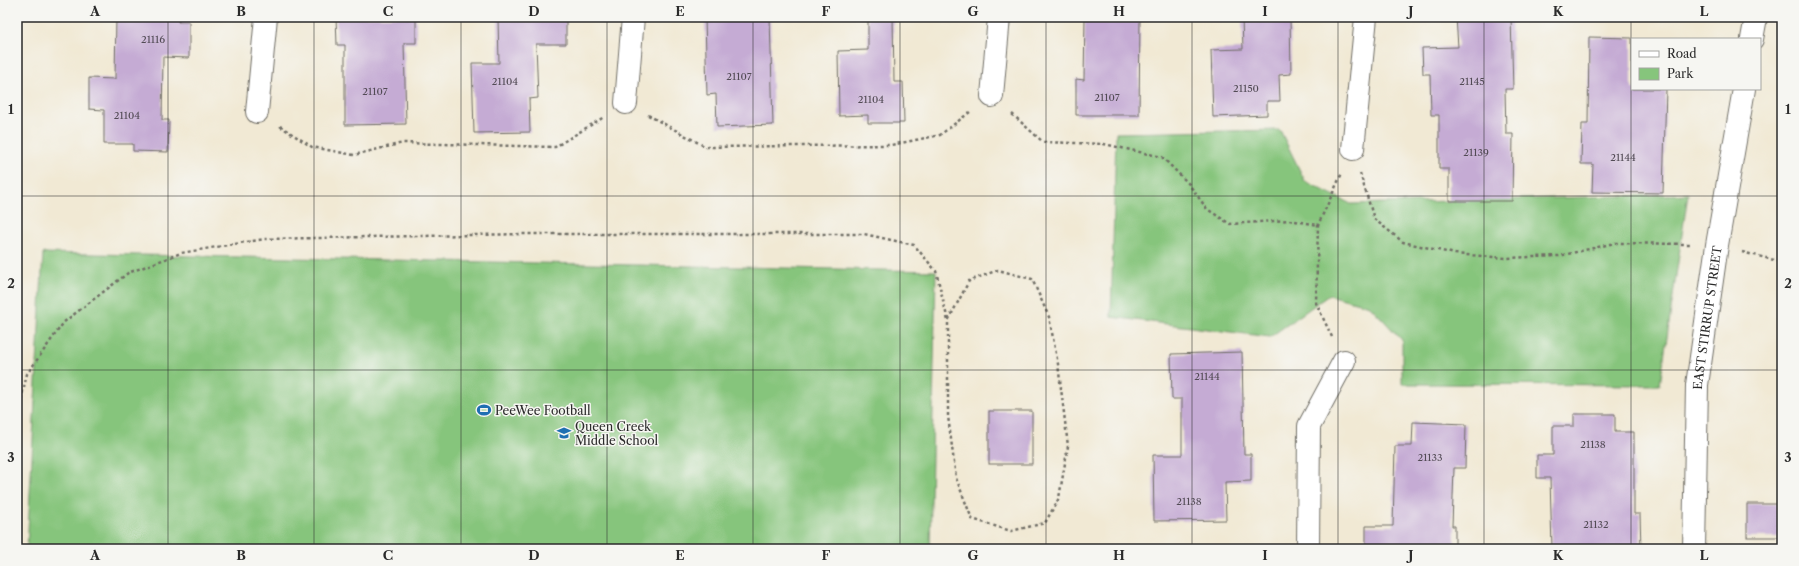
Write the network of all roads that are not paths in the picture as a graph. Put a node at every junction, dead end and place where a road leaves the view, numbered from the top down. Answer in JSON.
{"nodes":[{"id":1,"x":266,"y":17,"type":"edge"},
{"id":2,"x":633,"y":17,"type":"edge"},
{"id":3,"x":999,"y":17,"type":"edge"},
{"id":4,"x":1366,"y":17,"type":"edge"},
{"id":5,"x":1756,"y":17,"type":"edge"},
{"id":6,"x":1752,"y":38,"type":"edge"},
{"id":7,"x":1744,"y":90,"type":"edge"},
{"id":8,"x":992,"y":96,"type":"road end"},
{"id":9,"x":626,"y":103,"type":"road end"},
{"id":10,"x":257,"y":112,"type":"road end"},
{"id":11,"x":1353,"y":150,"type":"road end"},
{"id":12,"x":1344,"y":361,"type":"road end"},
{"id":13,"x":1308,"y":549,"type":"edge"},
{"id":14,"x":1694,"y":549,"type":"edge"}],
"edges":[{"from":1,"to":10,"type":"street"},
{"from":2,"to":9,"type":"street"},
{"from":3,"to":8,"type":"street"},
{"from":4,"to":11,"type":"street"},
{"from":5,"to":6,"type":"street"},
{"from":7,"to":14,"type":"street","name":"EAST STIRRUP STREET"},
{"from":12,"to":13,"type":"street"}]}
